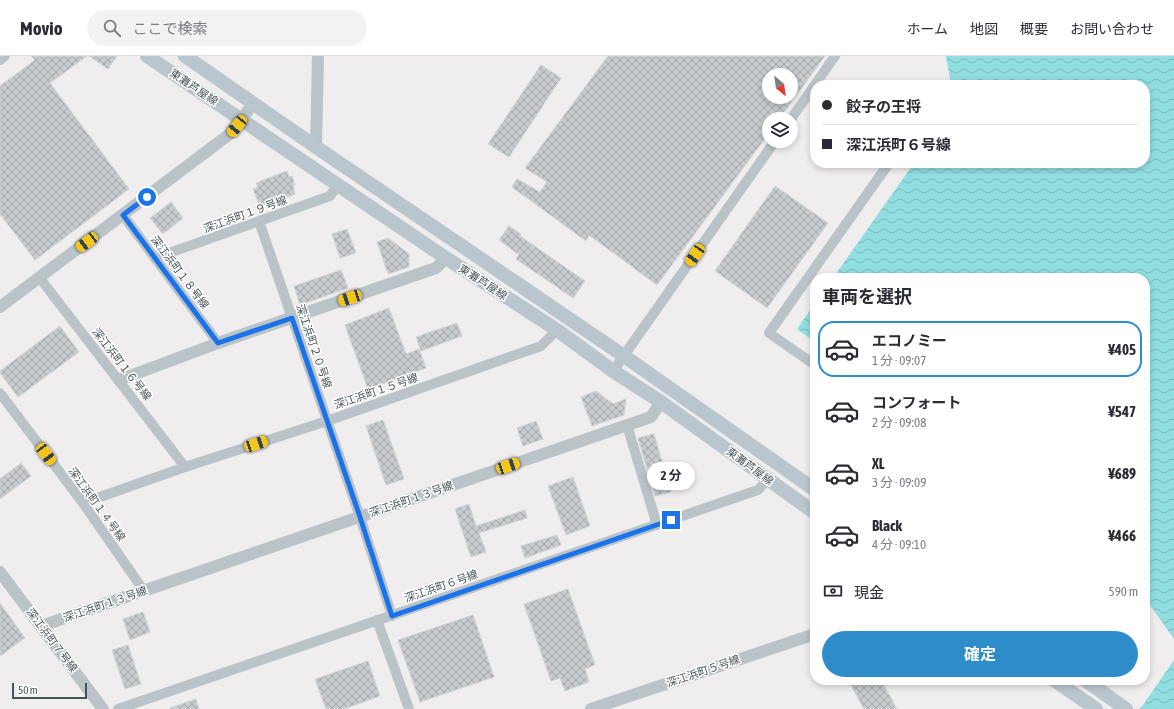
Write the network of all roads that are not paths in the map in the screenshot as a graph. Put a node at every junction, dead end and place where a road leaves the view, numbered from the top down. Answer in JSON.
{"nodes":[{"id":1,"x":5,"y":56,"type":"edge"},
{"id":2,"x":147,"y":56,"type":"edge"},
{"id":3,"x":185,"y":56,"type":"edge"},
{"id":4,"x":318,"y":56,"type":"edge"},
{"id":5,"x":835,"y":56,"type":"edge"},
{"id":6,"x":0,"y":60,"type":"edge"},
{"id":7,"x":818,"y":80,"type":"edge"},
{"id":8,"x":810,"y":92,"type":"edge"},
{"id":9,"x":253,"y":104,"type":"junction"},
{"id":10,"x":796,"y":112,"type":"edge"},
{"id":11,"x":243,"y":119,"type":"junction"},
{"id":12,"x":316,"y":147,"type":"junction"},
{"id":13,"x":770,"y":148,"type":"edge"},
{"id":14,"x":885,"y":168,"type":"edge"},
{"id":15,"x":338,"y":185,"type":"junction"},
{"id":16,"x":123,"y":215,"type":"junction"},
{"id":17,"x":259,"y":221,"type":"junction"},
{"id":18,"x":155,"y":258,"type":"junction"},
{"id":19,"x":446,"y":258,"type":"junction"},
{"id":20,"x":811,"y":273,"type":"edge"},
{"id":21,"x":810,"y":275,"type":"edge"},
{"id":22,"x":39,"y":277,"type":"junction"},
{"id":23,"x":0,"y":306,"type":"edge"},
{"id":24,"x":292,"y":318,"type":"junction"},
{"id":25,"x":557,"y":330,"type":"junction"},
{"id":26,"x":218,"y":343,"type":"junction"},
{"id":27,"x":624,"y":356,"type":"junction"},
{"id":28,"x":810,"y":362,"type":"edge"},
{"id":29,"x":613,"y":371,"type":"junction"},
{"id":30,"x":118,"y":380,"type":"junction"},
{"id":31,"x":0,"y":393,"type":"edge"},
{"id":32,"x":661,"y":402,"type":"junction"},
{"id":33,"x":327,"y":421,"type":"junction"},
{"id":34,"x":627,"y":425,"type":"junction"},
{"id":35,"x":185,"y":466,"type":"junction"},
{"id":36,"x":768,"y":479,"type":"junction"},
{"id":37,"x":810,"y":486,"type":"edge"},
{"id":38,"x":83,"y":503,"type":"junction"},
{"id":39,"x":810,"y":509,"type":"edge"},
{"id":40,"x":360,"y":517,"type":"junction"},
{"id":41,"x":657,"y":525,"type":"junction"},
{"id":42,"x":0,"y":572,"type":"edge"},
{"id":43,"x":144,"y":591,"type":"junction"},
{"id":44,"x":392,"y":616,"type":"junction"},
{"id":45,"x":377,"y":620,"type":"junction"},
{"id":46,"x":41,"y":626,"type":"junction"},
{"id":47,"x":810,"y":636,"type":"edge"},
{"id":48,"x":1061,"y":685,"type":"edge"},
{"id":49,"x":1092,"y":685,"type":"edge"},
{"id":50,"x":103,"y":709,"type":"edge"},
{"id":51,"x":118,"y":709,"type":"edge"},
{"id":52,"x":409,"y":709,"type":"edge"},
{"id":53,"x":591,"y":709,"type":"edge"},
{"id":54,"x":1096,"y":709,"type":"edge"},
{"id":55,"x":1126,"y":709,"type":"edge"}],
"edges":[{"from":1,"to":6,"type":"street"},
{"from":2,"to":11,"type":"main road","name":"東灘芦屋線"},
{"from":3,"to":9,"type":"main road","name":"東灘芦屋線"},
{"from":4,"to":12,"type":"street"},
{"from":5,"to":7,"type":"street"},
{"from":8,"to":10,"type":"street"},
{"from":9,"to":11,"type":"street"},
{"from":9,"to":12,"type":"main road","name":"東灘芦屋線"},
{"from":11,"to":15,"type":"main road","name":"東灘芦屋線"},
{"from":11,"to":16,"type":"street"},
{"from":12,"to":27,"type":"main road","name":"東灘芦屋線"},
{"from":13,"to":27,"type":"street"},
{"from":14,"to":20,"type":"street"},
{"from":15,"to":17,"type":"street","name":"深江浜町１９号線"},
{"from":15,"to":19,"type":"main road","name":"東灘芦屋線"},
{"from":16,"to":18,"type":"street","name":"深江浜町１８号線"},
{"from":16,"to":22,"type":"street"},
{"from":17,"to":18,"type":"street","name":"深江浜町１９号線"},
{"from":17,"to":24,"type":"street","name":"深江浜町２０号線"},
{"from":18,"to":26,"type":"street","name":"深江浜町１８号線"},
{"from":19,"to":24,"type":"street"},
{"from":19,"to":25,"type":"main road","name":"東灘芦屋線"},
{"from":21,"to":28,"type":"street"},
{"from":22,"to":23,"type":"street"},
{"from":22,"to":30,"type":"street","name":"深江浜町１６号線"},
{"from":24,"to":26,"type":"street"},
{"from":24,"to":33,"type":"street","name":"深江浜町２０号線"},
{"from":25,"to":29,"type":"main road","name":"東灘芦屋線"},
{"from":25,"to":33,"type":"street","name":"深江浜町１５号線"},
{"from":26,"to":30,"type":"street"},
{"from":27,"to":29,"type":"street"},
{"from":27,"to":37,"type":"main road","name":"東灘芦屋線"},
{"from":29,"to":32,"type":"main road","name":"東灘芦屋線"},
{"from":30,"to":35,"type":"street","name":"深江浜町１６号線"},
{"from":31,"to":38,"type":"street","name":"深江浜町１４号線"},
{"from":32,"to":34,"type":"street","name":"深江浜町１３号線"},
{"from":32,"to":36,"type":"main road","name":"東灘芦屋線"},
{"from":33,"to":35,"type":"street","name":"深江浜町１５号線"},
{"from":33,"to":40,"type":"street","name":"深江浜町２０号線"},
{"from":34,"to":40,"type":"street","name":"深江浜町１３号線"},
{"from":34,"to":41,"type":"street"},
{"from":35,"to":38,"type":"street","name":"深江浜町１５号線"},
{"from":36,"to":39,"type":"main road","name":"東灘芦屋線"},
{"from":36,"to":41,"type":"street","name":"深江浜町６号線"},
{"from":38,"to":43,"type":"street","name":"深江浜町１４号線"},
{"from":40,"to":43,"type":"street","name":"深江浜町１３号線"},
{"from":40,"to":44,"type":"street","name":"深江浜町２０号線"},
{"from":41,"to":44,"type":"street","name":"深江浜町６号線"},
{"from":42,"to":46,"type":"street","name":"深江浜町７号線"},
{"from":43,"to":46,"type":"street","name":"深江浜町１３号線"},
{"from":44,"to":45,"type":"street","name":"深江浜町６号線"},
{"from":45,"to":51,"type":"street","name":"深江浜町６号線"},
{"from":45,"to":52,"type":"street"},
{"from":46,"to":50,"type":"street","name":"深江浜町７号線"},
{"from":47,"to":53,"type":"street","name":"深江浜町５号線"},
{"from":48,"to":54,"type":"main road"},
{"from":49,"to":55,"type":"main road"}]}
